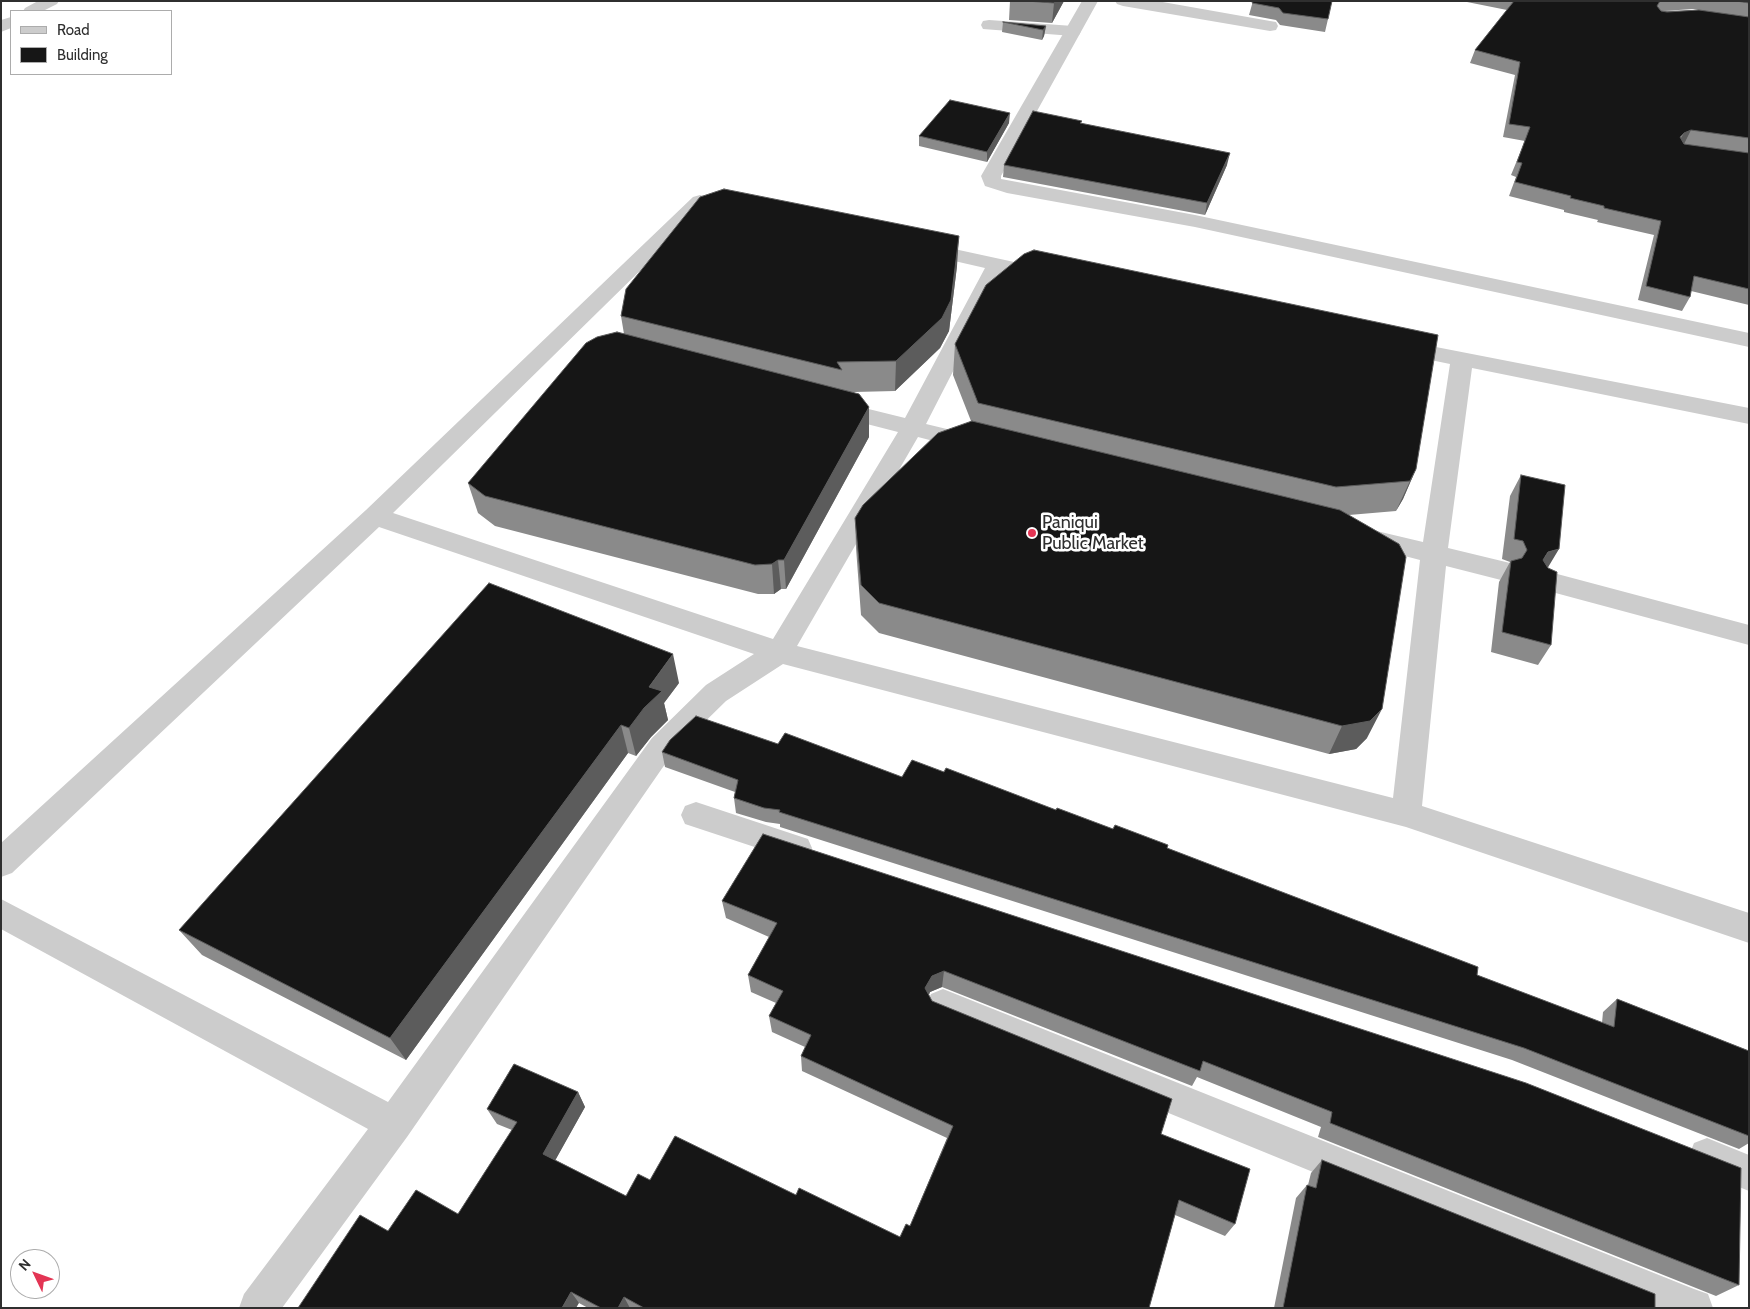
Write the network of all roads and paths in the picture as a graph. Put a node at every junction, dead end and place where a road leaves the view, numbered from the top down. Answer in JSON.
{"nodes":[{"id":1,"x":51,"y":1,"type":"edge"},
{"id":2,"x":1090,"y":1,"type":"edge"},
{"id":3,"x":1123,"y":1,"type":"edge"},
{"id":4,"x":34,"y":10,"type":"edge"},
{"id":5,"x":989,"y":25,"type":"dead end"},
{"id":6,"x":1270,"y":26,"type":"dead end"},
{"id":7,"x":1073,"y":31,"type":"junction"},
{"id":8,"x":738,"y":209,"type":"edge"},
{"id":9,"x":901,"y":244,"type":"edge"},
{"id":10,"x":997,"y":264,"type":"junction"},
{"id":11,"x":1065,"y":278,"type":"edge"},
{"id":12,"x":558,"y":337,"type":"junction"},
{"id":13,"x":1749,"y":340,"type":"edge"},
{"id":14,"x":586,"y":344,"type":"edge"},
{"id":15,"x":1385,"y":344,"type":"edge"},
{"id":16,"x":1462,"y":359,"type":"junction"},
{"id":17,"x":806,"y":401,"type":"edge"},
{"id":18,"x":1749,"y":416,"type":"edge"},
{"id":19,"x":912,"y":428,"type":"junction"},
{"id":20,"x":989,"y":447,"type":"edge"},
{"id":21,"x":374,"y":516,"type":"junction"},
{"id":22,"x":1347,"y":533,"type":"edge"},
{"id":23,"x":1434,"y":554,"type":"junction"},
{"id":24,"x":1501,"y":570,"type":"dead end"},
{"id":25,"x":1546,"y":581,"type":"edge"},
{"id":26,"x":1749,"y":635,"type":"edge"},
{"id":27,"x":778,"y":652,"type":"junction"},
{"id":28,"x":1406,"y":814,"type":"junction"},
{"id":29,"x":696,"y":815,"type":"dead end"},
{"id":30,"x":827,"y":858,"type":"edge"},
{"id":31,"x":1,"y":863,"type":"edge"},
{"id":32,"x":1,"y":913,"type":"edge"},
{"id":33,"x":1749,"y":928,"type":"edge"},
{"id":34,"x":943,"y":1005,"type":"edge"},
{"id":35,"x":394,"y":1124,"type":"junction"},
{"id":36,"x":1676,"y":1144,"type":"edge"},
{"id":37,"x":1749,"y":1173,"type":"edge"},
{"id":38,"x":258,"y":1308,"type":"edge"},
{"id":39,"x":1694,"y":1308,"type":"edge"}],
"edges":[{"from":1,"to":4,"type":"street"},
{"from":2,"to":7,"type":"street"},
{"from":3,"to":6,"type":"street"},
{"from":5,"to":7,"type":"street"},
{"from":7,"to":13,"type":"street"},
{"from":8,"to":12,"type":"street"},
{"from":9,"to":10,"type":"street"},
{"from":10,"to":11,"type":"street"},
{"from":10,"to":19,"type":"street"},
{"from":12,"to":14,"type":"street"},
{"from":12,"to":21,"type":"street"},
{"from":15,"to":16,"type":"street"},
{"from":16,"to":18,"type":"street"},
{"from":16,"to":23,"type":"street"},
{"from":17,"to":19,"type":"street"},
{"from":19,"to":20,"type":"street"},
{"from":19,"to":27,"type":"street"},
{"from":21,"to":27,"type":"street"},
{"from":21,"to":31,"type":"street"},
{"from":22,"to":23,"type":"street"},
{"from":23,"to":24,"type":"street"},
{"from":23,"to":28,"type":"street"},
{"from":25,"to":26,"type":"street"},
{"from":27,"to":28,"type":"street"},
{"from":27,"to":35,"type":"street"},
{"from":28,"to":33,"type":"street"},
{"from":29,"to":30,"type":"street"},
{"from":32,"to":35,"type":"street"},
{"from":34,"to":39,"type":"street"},
{"from":35,"to":38,"type":"street"},
{"from":36,"to":37,"type":"street"}]}
